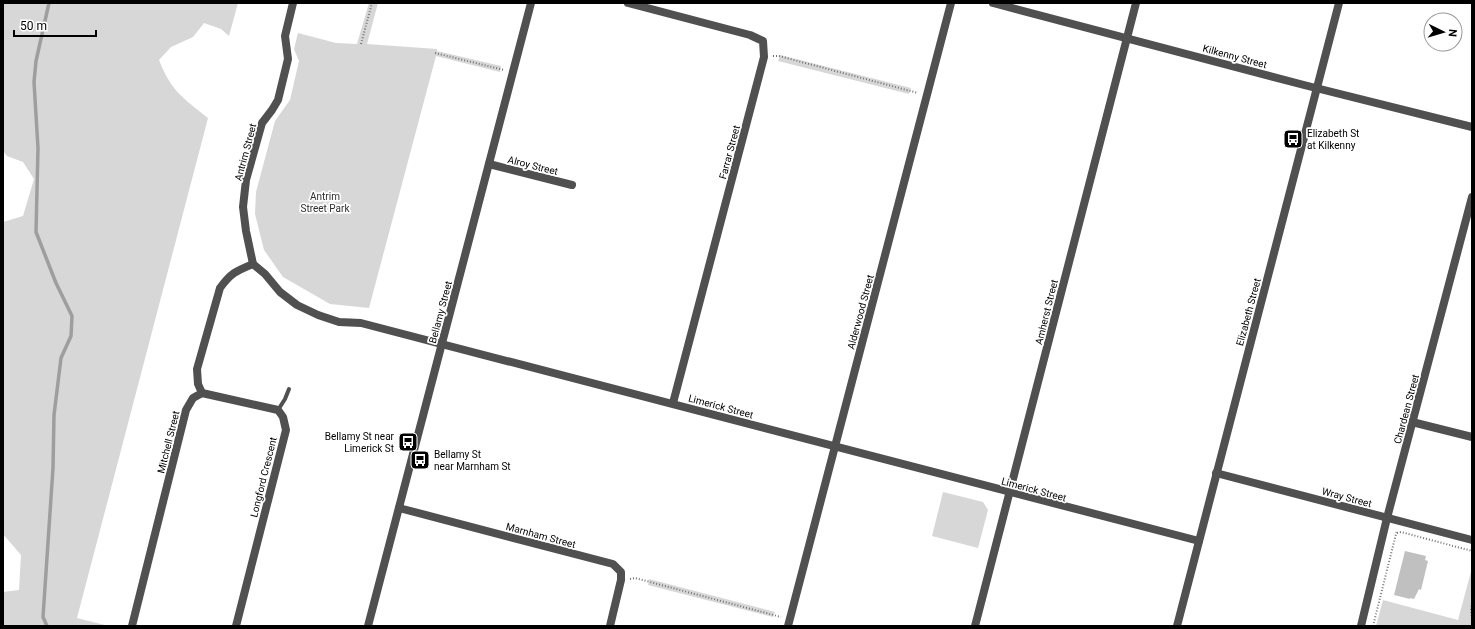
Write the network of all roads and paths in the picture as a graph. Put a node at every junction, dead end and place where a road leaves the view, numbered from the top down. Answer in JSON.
{"nodes":[{"id":1,"x":293,"y":3,"type":"edge"},
{"id":2,"x":372,"y":3,"type":"edge"},
{"id":3,"x":531,"y":3,"type":"edge"},
{"id":4,"x":628,"y":3,"type":"edge"},
{"id":5,"x":951,"y":3,"type":"edge"},
{"id":6,"x":993,"y":3,"type":"edge"},
{"id":7,"x":1136,"y":3,"type":"edge"},
{"id":8,"x":1339,"y":3,"type":"edge"},
{"id":9,"x":1127,"y":38,"type":"junction"},
{"id":10,"x":361,"y":44,"type":"dead end"},
{"id":11,"x":435,"y":53,"type":"dead end"},
{"id":12,"x":764,"y":57,"type":"junction"},
{"id":13,"x":513,"y":72,"type":"junction"},
{"id":14,"x":1317,"y":88,"type":"junction"},
{"id":15,"x":927,"y":95,"type":"junction"},
{"id":16,"x":1472,"y":127,"type":"edge"},
{"id":17,"x":489,"y":164,"type":"junction"},
{"id":18,"x":572,"y":185,"type":"dead end"},
{"id":19,"x":1472,"y":197,"type":"edge"},
{"id":20,"x":253,"y":264,"type":"junction"},
{"id":21,"x":442,"y":344,"type":"junction"},
{"id":22,"x":289,"y":389,"type":"dead end"},
{"id":23,"x":202,"y":393,"type":"junction"},
{"id":24,"x":673,"y":403,"type":"junction"},
{"id":25,"x":278,"y":410,"type":"junction"},
{"id":26,"x":1412,"y":422,"type":"junction"},
{"id":27,"x":1472,"y":438,"type":"edge"},
{"id":28,"x":834,"y":446,"type":"junction"},
{"id":29,"x":1216,"y":473,"type":"junction"},
{"id":30,"x":1009,"y":492,"type":"junction"},
{"id":31,"x":400,"y":508,"type":"junction"},
{"id":32,"x":1387,"y":518,"type":"junction"},
{"id":33,"x":1398,"y":529,"type":"dead end"},
{"id":34,"x":1397,"y":533,"type":"junction"},
{"id":35,"x":1472,"y":540,"type":"edge"},
{"id":36,"x":1199,"y":541,"type":"junction"},
{"id":37,"x":1472,"y":551,"type":"edge"},
{"id":38,"x":621,"y":580,"type":"junction"},
{"id":39,"x":1472,"y":603,"type":"edge"},
{"id":40,"x":1471,"y":610,"type":"edge"},
{"id":41,"x":1472,"y":620,"type":"edge"},
{"id":42,"x":789,"y":623,"type":"edge"},
{"id":43,"x":132,"y":626,"type":"edge"},
{"id":44,"x":236,"y":626,"type":"edge"},
{"id":45,"x":368,"y":626,"type":"edge"},
{"id":46,"x":610,"y":626,"type":"edge"},
{"id":47,"x":975,"y":626,"type":"edge"},
{"id":48,"x":1177,"y":626,"type":"edge"},
{"id":49,"x":1360,"y":626,"type":"edge"},
{"id":50,"x":1373,"y":626,"type":"edge"}],
"edges":[{"from":1,"to":20,"type":"street","name":"Antrim Street"},
{"from":2,"to":10,"type":"path"},
{"from":3,"to":13,"type":"street","name":"Bellamy Street"},
{"from":4,"to":12,"type":"street","name":"Farrar Street"},
{"from":5,"to":15,"type":"street","name":"Alderwood Street"},
{"from":6,"to":9,"type":"street","name":"Kilkenny Street"},
{"from":7,"to":9,"type":"street","name":"Amherst Street"},
{"from":8,"to":14,"type":"street","name":"Elizabeth Street"},
{"from":9,"to":14,"type":"street","name":"Kilkenny Street"},
{"from":9,"to":30,"type":"street","name":"Amherst Street"},
{"from":11,"to":13,"type":"path"},
{"from":12,"to":15,"type":"path"},
{"from":12,"to":24,"type":"street","name":"Farrar Street"},
{"from":13,"to":17,"type":"street","name":"Bellamy Street"},
{"from":14,"to":16,"type":"street","name":"Kilkenny Street"},
{"from":14,"to":29,"type":"street","name":"Elizabeth Street"},
{"from":15,"to":28,"type":"street","name":"Alderwood Street"},
{"from":17,"to":18,"type":"street","name":"Alroy Street"},
{"from":17,"to":21,"type":"street","name":"Bellamy Street"},
{"from":19,"to":26,"type":"street","name":"Chardean Street"},
{"from":20,"to":21,"type":"street","name":"Limerick Street"},
{"from":20,"to":23,"type":"street"},
{"from":21,"to":24,"type":"street","name":"Limerick Street"},
{"from":21,"to":31,"type":"street","name":"Bellamy Street"},
{"from":22,"to":25,"type":"lane"},
{"from":23,"to":25,"type":"street"},
{"from":23,"to":43,"type":"street","name":"Mitchell Street"},
{"from":24,"to":28,"type":"street","name":"Limerick Street"},
{"from":25,"to":44,"type":"street","name":"Longford Crescent"},
{"from":26,"to":27,"type":"street"},
{"from":26,"to":32,"type":"street","name":"Chardean Street"},
{"from":28,"to":30,"type":"street","name":"Limerick Street"},
{"from":28,"to":42,"type":"street","name":"Alderwood Street"},
{"from":29,"to":32,"type":"street","name":"Wray Street"},
{"from":29,"to":36,"type":"street","name":"Elizabeth Street"},
{"from":30,"to":36,"type":"street","name":"Limerick Street"},
{"from":30,"to":47,"type":"street","name":"Amherst Street"},
{"from":31,"to":38,"type":"street","name":"Marnham Street"},
{"from":31,"to":45,"type":"street","name":"Bellamy Street"},
{"from":32,"to":35,"type":"street","name":"Wray Street"},
{"from":32,"to":49,"type":"street","name":"Chardean Street"},
{"from":33,"to":34,"type":"path"},
{"from":34,"to":37,"type":"path"},
{"from":34,"to":50,"type":"path"},
{"from":36,"to":48,"type":"street","name":"Elizabeth Street"},
{"from":38,"to":42,"type":"path"},
{"from":38,"to":46,"type":"street"},
{"from":39,"to":40,"type":"path"},
{"from":40,"to":41,"type":"path"}]}
